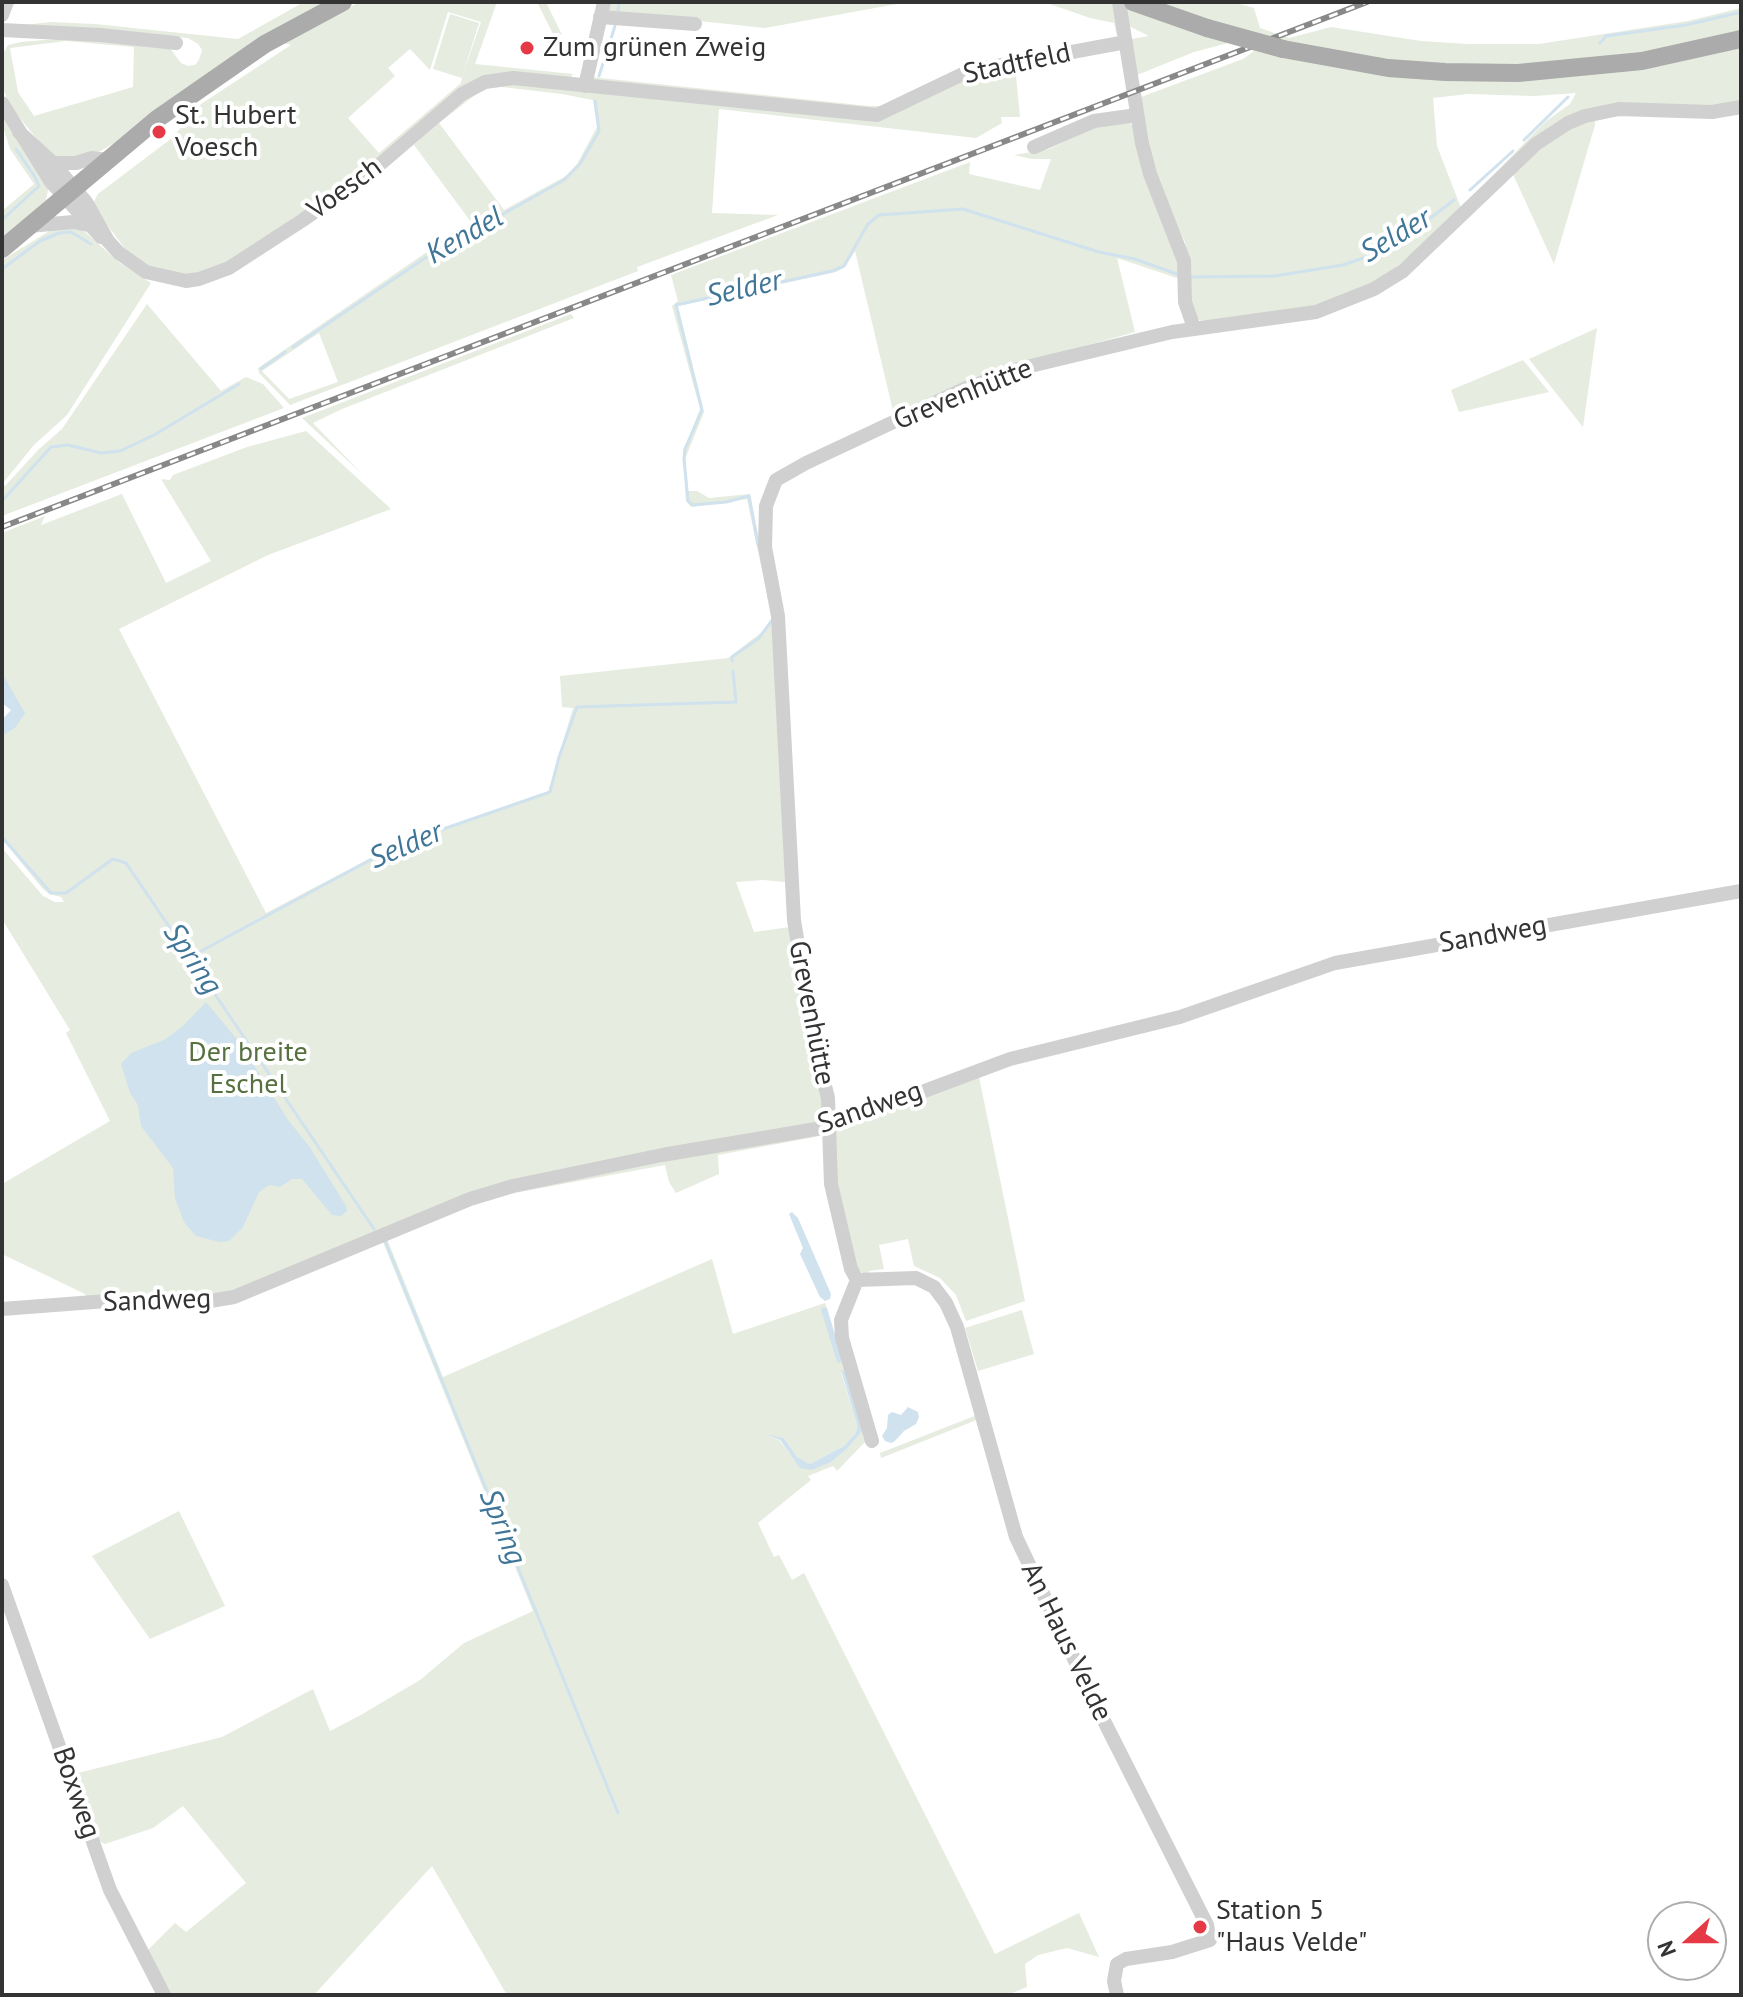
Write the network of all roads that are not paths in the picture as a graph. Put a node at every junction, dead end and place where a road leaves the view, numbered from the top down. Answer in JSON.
{"nodes":[{"id":1,"x":7,"y":2,"type":"edge"},
{"id":2,"x":343,"y":2,"type":"edge"},
{"id":3,"x":1119,"y":2,"type":"edge"},
{"id":4,"x":1137,"y":4,"type":"edge"},
{"id":5,"x":602,"y":10,"type":"edge"},
{"id":6,"x":2,"y":15,"type":"edge"},
{"id":7,"x":695,"y":24,"type":"dead end"},
{"id":8,"x":2,"y":30,"type":"edge"},
{"id":9,"x":1741,"y":39,"type":"edge"},
{"id":10,"x":1126,"y":42,"type":"junction"},
{"id":11,"x":176,"y":43,"type":"dead end"},
{"id":12,"x":585,"y":86,"type":"junction"},
{"id":13,"x":724,"y":101,"type":"joint"},
{"id":14,"x":2,"y":103,"type":"edge"},
{"id":15,"x":1741,"y":107,"type":"edge"},
{"id":16,"x":1137,"y":115,"type":"junction"},
{"id":17,"x":19,"y":132,"type":"junction"},
{"id":18,"x":1034,"y":147,"type":"dead end"},
{"id":19,"x":107,"y":160,"type":"junction"},
{"id":20,"x":53,"y":163,"type":"junction"},
{"id":21,"x":68,"y":193,"type":"junction"},
{"id":22,"x":88,"y":225,"type":"junction"},
{"id":23,"x":29,"y":227,"type":"junction"},
{"id":24,"x":108,"y":241,"type":"junction"},
{"id":25,"x":2,"y":249,"type":"edge"},
{"id":26,"x":1185,"y":302,"type":"junction"},
{"id":27,"x":1194,"y":328,"type":"junction"},
{"id":28,"x":1172,"y":332,"type":"junction"},
{"id":29,"x":1741,"y":891,"type":"edge"},
{"id":30,"x":828,"y":1127,"type":"junction"},
{"id":31,"x":857,"y":1280,"type":"junction"},
{"id":32,"x":2,"y":1309,"type":"edge"},
{"id":33,"x":872,"y":1441,"type":"dead end"},
{"id":34,"x":2,"y":1585,"type":"edge"},
{"id":35,"x":164,"y":1995,"type":"edge"},
{"id":36,"x":1117,"y":1995,"type":"edge"}],
"edges":[{"from":1,"to":6,"type":"street"},
{"from":2,"to":19,"type":"main road"},
{"from":3,"to":10,"type":"street"},
{"from":4,"to":9,"type":"main road","bridge":true},
{"from":5,"to":7,"type":"street"},
{"from":5,"to":12,"type":"street"},
{"from":8,"to":11,"type":"street"},
{"from":10,"to":13,"type":"street","name":"Stadtfeld"},
{"from":10,"to":16,"type":"street"},
{"from":12,"to":13,"type":"street","name":"Voesch"},
{"from":12,"to":24,"type":"street","name":"Voesch"},
{"from":14,"to":17,"type":"street"},
{"from":15,"to":27,"type":"street","name":"Grevenhütte"},
{"from":16,"to":18,"type":"street"},
{"from":16,"to":26,"type":"street"},
{"from":17,"to":20,"type":"street"},
{"from":17,"to":21,"type":"street"},
{"from":19,"to":20,"type":"street"},
{"from":19,"to":21,"type":"main road"},
{"from":20,"to":21,"type":"street"},
{"from":21,"to":22,"type":"street","name":"Voesch"},
{"from":21,"to":23,"type":"main road"},
{"from":21,"to":24,"type":"street","name":"Voesch"},
{"from":22,"to":23,"type":"street"},
{"from":22,"to":24,"type":"street","name":"Voesch"},
{"from":23,"to":25,"type":"main road"},
{"from":26,"to":27,"type":"street"},
{"from":26,"to":28,"type":"street"},
{"from":27,"to":28,"type":"street","name":"Grevenhütte"},
{"from":28,"to":30,"type":"street","name":"Grevenhütte"},
{"from":29,"to":30,"type":"street","name":"Sandweg"},
{"from":30,"to":31,"type":"street"},
{"from":30,"to":32,"type":"street","name":"Sandweg"},
{"from":31,"to":33,"type":"street"},
{"from":31,"to":36,"type":"street","name":"An Haus Velde"},
{"from":34,"to":35,"type":"street","name":"Boxweg"}]}
